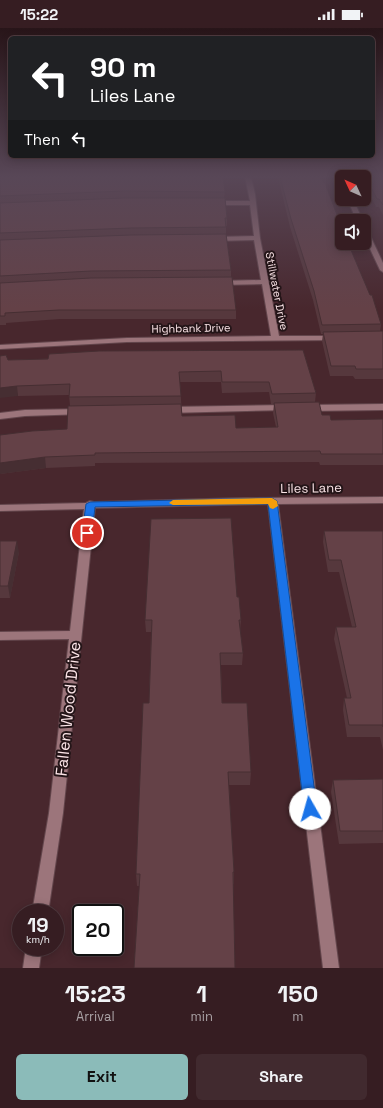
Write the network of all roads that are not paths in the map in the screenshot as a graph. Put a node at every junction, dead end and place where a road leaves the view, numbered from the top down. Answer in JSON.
{"nodes":[{"id":1,"x":255,"y":221,"type":"edge"},
{"id":2,"x":257,"y":238,"type":"junction"},
{"id":3,"x":209,"y":239,"type":"edge"},
{"id":4,"x":371,"y":244,"type":"edge"},
{"id":5,"x":383,"y":270,"type":"edge"},
{"id":6,"x":265,"y":282,"type":"junction"},
{"id":7,"x":210,"y":283,"type":"edge"},
{"id":8,"x":275,"y":338,"type":"junction"},
{"id":9,"x":344,"y":338,"type":"edge"},
{"id":10,"x":0,"y":347,"type":"edge"},
{"id":11,"x":383,"y":407,"type":"edge"},
{"id":12,"x":162,"y":410,"type":"edge"},
{"id":13,"x":92,"y":412,"type":"edge"},
{"id":14,"x":0,"y":416,"type":"edge"},
{"id":15,"x":383,"y":500,"type":"edge"},
{"id":16,"x":272,"y":501,"type":"junction"},
{"id":17,"x":90,"y":504,"type":"junction"},
{"id":18,"x":0,"y":508,"type":"edge"},
{"id":19,"x":76,"y":635,"type":"junction"},
{"id":20,"x":0,"y":636,"type":"edge"},
{"id":21,"x":41,"y":904,"type":"edge"},
{"id":22,"x":33,"y":956,"type":"edge"},
{"id":23,"x":31,"y":968,"type":"edge"},
{"id":24,"x":331,"y":968,"type":"edge"}],
"edges":[{"from":1,"to":2,"type":"street","name":"Stillwater Drive"},
{"from":2,"to":3,"type":"street"},
{"from":2,"to":6,"type":"street","name":"Stillwater Drive"},
{"from":4,"to":5,"type":"street"},
{"from":6,"to":7,"type":"street"},
{"from":6,"to":8,"type":"street","name":"Stillwater Drive"},
{"from":8,"to":9,"type":"street","name":"Highbank Drive"},
{"from":8,"to":10,"type":"street","name":"Highbank Drive"},
{"from":11,"to":12,"type":"street"},
{"from":13,"to":14,"type":"street"},
{"from":15,"to":16,"type":"street","name":"Liles Lane"},
{"from":16,"to":17,"type":"street","name":"Liles Lane"},
{"from":16,"to":24,"type":"street"},
{"from":17,"to":18,"type":"street","name":"Liles Lane"},
{"from":17,"to":19,"type":"street","name":"Fallen Wood Drive"},
{"from":19,"to":20,"type":"street"},
{"from":19,"to":21,"type":"street","name":"Fallen Wood Drive"},
{"from":22,"to":23,"type":"street"}]}
